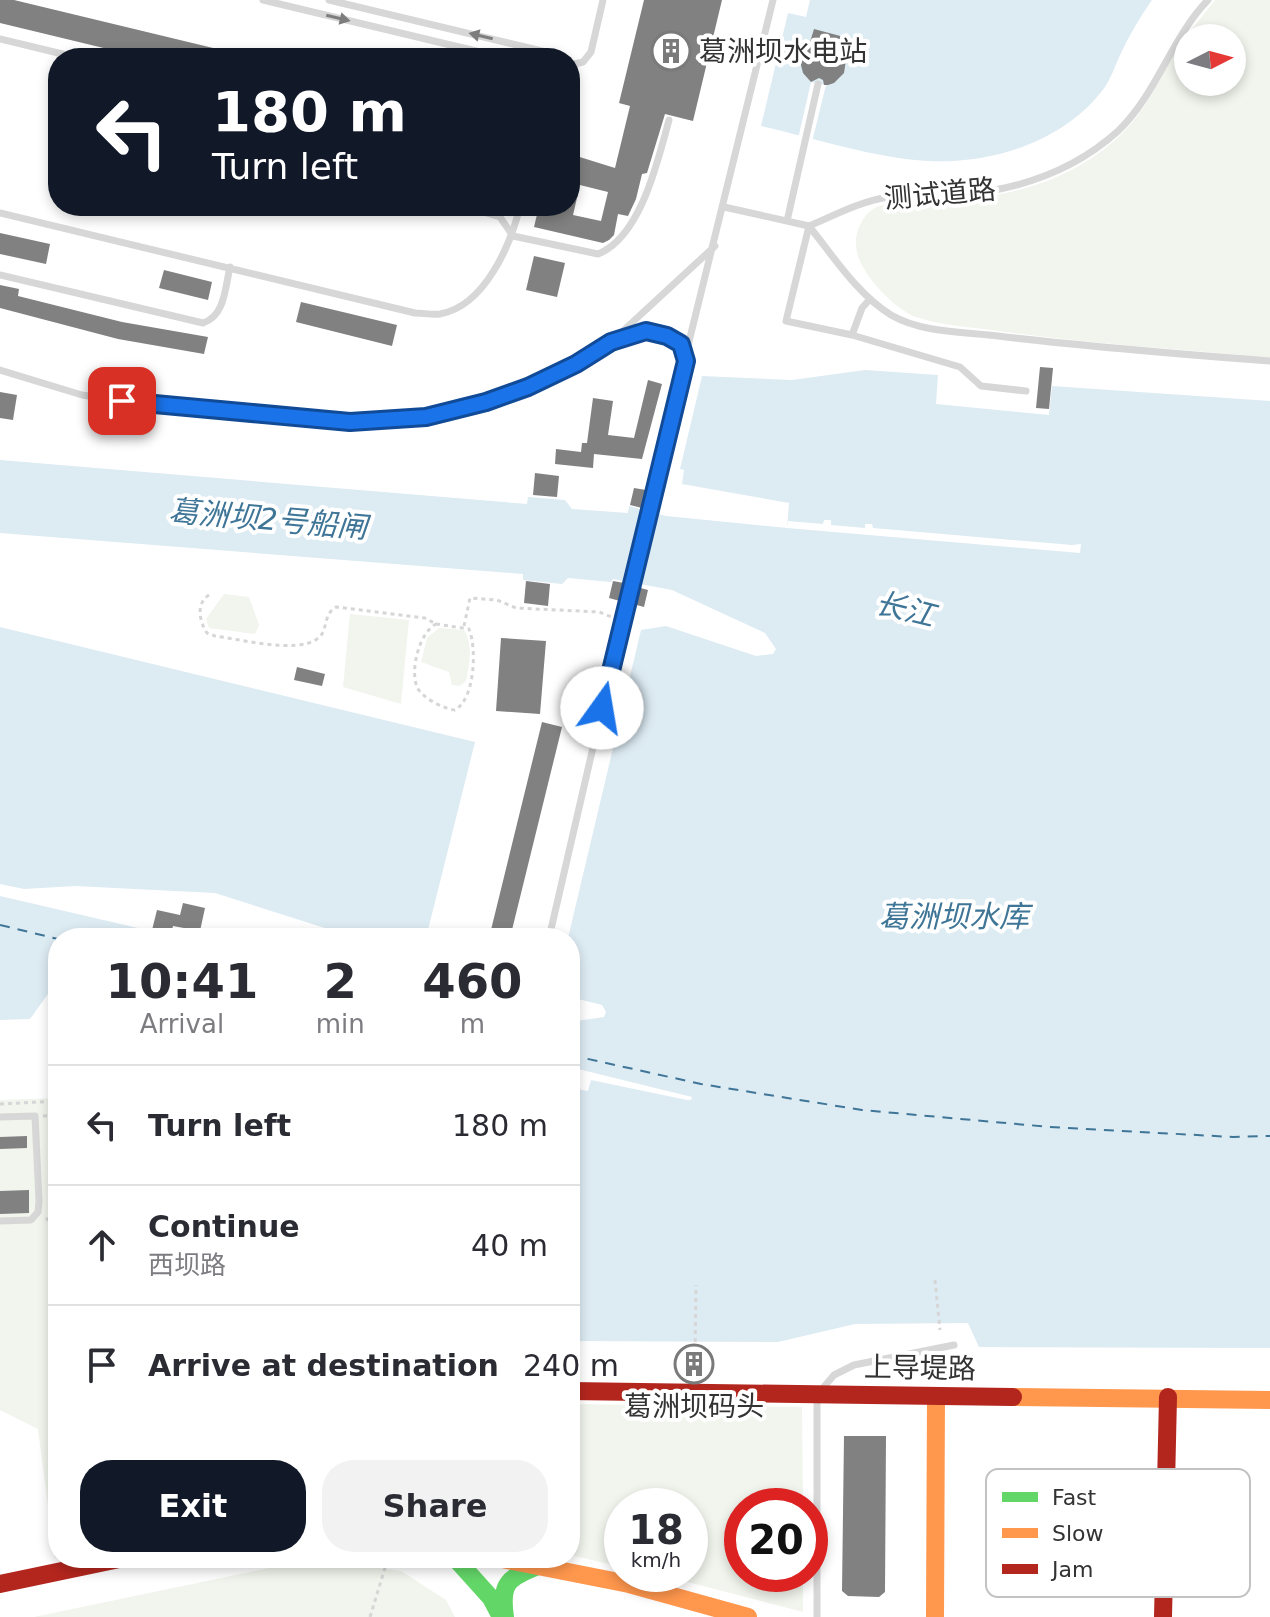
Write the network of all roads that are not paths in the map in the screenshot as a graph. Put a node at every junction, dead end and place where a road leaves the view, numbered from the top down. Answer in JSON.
{"nodes":[{"id":1,"x":263,"y":0,"type":"edge"},
{"id":2,"x":329,"y":0,"type":"edge"},
{"id":3,"x":603,"y":0,"type":"edge"},
{"id":4,"x":773,"y":0,"type":"edge"},
{"id":5,"x":1208,"y":0,"type":"edge"},
{"id":6,"x":0,"y":39,"type":"edge"},
{"id":7,"x":463,"y":48,"type":"edge"},
{"id":8,"x":529,"y":48,"type":"edge"},
{"id":9,"x":48,"y":51,"type":"edge"},
{"id":10,"x":580,"y":63,"type":"edge"},
{"id":11,"x":818,"y":84,"type":"dead end"},
{"id":12,"x":669,"y":120,"type":"dead end"},
{"id":13,"x":724,"y":207,"type":"junction"},
{"id":14,"x":0,"y":213,"type":"edge"},
{"id":15,"x":497,"y":216,"type":"edge"},
{"id":16,"x":518,"y":216,"type":"edge"},
{"id":17,"x":787,"y":221,"type":"junction"},
{"id":18,"x":809,"y":226,"type":"junction"},
{"id":19,"x":513,"y":236,"type":"junction"},
{"id":20,"x":715,"y":246,"type":"junction"},
{"id":21,"x":230,"y":267,"type":"junction"},
{"id":22,"x":0,"y":275,"type":"edge"},
{"id":23,"x":870,"y":299,"type":"junction"},
{"id":24,"x":852,"y":335,"type":"junction"},
{"id":25,"x":611,"y":342,"type":"junction"},
{"id":26,"x":686,"y":361,"type":"junction"},
{"id":27,"x":1270,"y":361,"type":"edge"},
{"id":28,"x":0,"y":370,"type":"edge"},
{"id":29,"x":1026,"y":391,"type":"dead end"},
{"id":30,"x":551,"y":928,"type":"edge"},
{"id":31,"x":0,"y":1117,"type":"edge"},
{"id":32,"x":0,"y":1221,"type":"edge"},
{"id":33,"x":954,"y":1345,"type":"dead end"},
{"id":34,"x":580,"y":1391,"type":"edge"},
{"id":35,"x":817,"y":1395,"type":"junction"},
{"id":36,"x":936,"y":1396,"type":"junction"},
{"id":37,"x":1168,"y":1397,"type":"junction"},
{"id":38,"x":1270,"y":1400,"type":"edge"},
{"id":39,"x":1166,"y":1469,"type":"edge"},
{"id":40,"x":76,"y":1568,"type":"edge"},
{"id":41,"x":464,"y":1568,"type":"edge"},
{"id":42,"x":533,"y":1568,"type":"edge"},
{"id":43,"x":548,"y":1568,"type":"edge"},
{"id":44,"x":0,"y":1584,"type":"edge"},
{"id":45,"x":1163,"y":1597,"type":"edge"},
{"id":46,"x":503,"y":1617,"type":"edge"},
{"id":47,"x":748,"y":1617,"type":"edge"},
{"id":48,"x":817,"y":1617,"type":"edge"},
{"id":49,"x":935,"y":1617,"type":"edge"},
{"id":50,"x":1163,"y":1617,"type":"edge"}],
"edges":[{"from":1,"to":7,"type":"lane","one_way":true},
{"from":8,"to":2,"type":"lane","one_way":true},
{"from":3,"to":10,"type":"lane"},
{"from":4,"to":13,"type":"lane"},
{"from":5,"to":18,"type":"lane","name":"测试道路"},
{"from":6,"to":9,"type":"lane"},
{"from":11,"to":17,"type":"lane"},
{"from":12,"to":19,"type":"lane"},
{"from":13,"to":17,"type":"lane"},
{"from":13,"to":20,"type":"lane"},
{"from":14,"to":21,"type":"lane"},
{"from":15,"to":19,"type":"lane"},
{"from":16,"to":19,"type":"lane"},
{"from":17,"to":18,"type":"lane"},
{"from":18,"to":23,"type":"lane"},
{"from":18,"to":24,"type":"lane"},
{"from":19,"to":21,"type":"lane"},
{"from":20,"to":25,"type":"lane"},
{"from":20,"to":26,"type":"lane"},
{"from":21,"to":22,"type":"lane"},
{"from":23,"to":24,"type":"lane"},
{"from":23,"to":27,"type":"lane"},
{"from":24,"to":29,"type":"lane"},
{"from":25,"to":26,"type":"lane"},
{"from":25,"to":28,"type":"lane"},
{"from":26,"to":30,"type":"lane"},
{"from":31,"to":32,"type":"lane"},
{"from":33,"to":35,"type":"lane"},
{"from":34,"to":35,"type":"street","name":"上导堤路"},
{"from":35,"to":36,"type":"street","name":"上导堤路"},
{"from":35,"to":48,"type":"lane"},
{"from":36,"to":37,"type":"street","name":"上导堤路"},
{"from":36,"to":49,"type":"street"},
{"from":37,"to":38,"type":"street","name":"上导堤路"},
{"from":37,"to":39,"type":"street"},
{"from":40,"to":44,"type":"street"},
{"from":41,"to":46,"type":"street"},
{"from":42,"to":46,"type":"street"},
{"from":43,"to":47,"type":"street"},
{"from":45,"to":50,"type":"street"}]}
